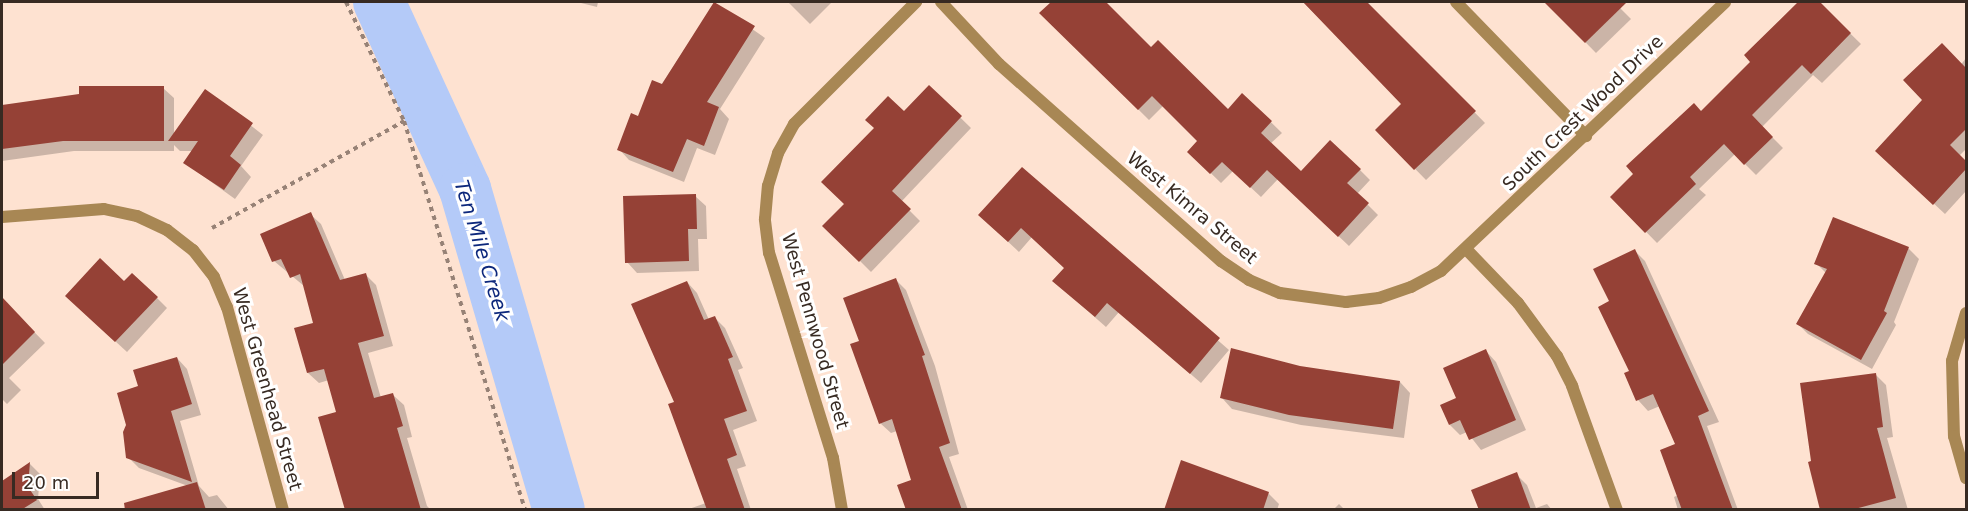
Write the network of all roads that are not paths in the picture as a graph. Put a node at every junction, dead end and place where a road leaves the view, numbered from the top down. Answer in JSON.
{"nodes":[{"id":1,"x":916,"y":2,"type":"edge"},
{"id":2,"x":941,"y":2,"type":"edge"},
{"id":3,"x":1456,"y":2,"type":"edge"},
{"id":4,"x":1725,"y":2,"type":"edge"},
{"id":5,"x":1586,"y":136,"type":"junction"},
{"id":6,"x":2,"y":217,"type":"edge"},
{"id":7,"x":1467,"y":250,"type":"junction"},
{"id":8,"x":1965,"y":318,"type":"edge"},
{"id":9,"x":1966,"y":478,"type":"edge"},
{"id":10,"x":283,"y":510,"type":"edge"},
{"id":11,"x":842,"y":510,"type":"edge"},
{"id":12,"x":1617,"y":510,"type":"edge"}],
"edges":[{"from":1,"to":11,"type":"street","name":"West Pennwood Street"},
{"from":2,"to":7,"type":"street","name":"West Kimra Street"},
{"from":3,"to":5,"type":"street"},
{"from":4,"to":5,"type":"street","name":"South Crest Wood Drive"},
{"from":5,"to":7,"type":"street","name":"South Crest Wood Drive"},
{"from":6,"to":10,"type":"street","name":"West Greenhead Street"},
{"from":7,"to":12,"type":"street"},
{"from":8,"to":9,"type":"street"}]}
